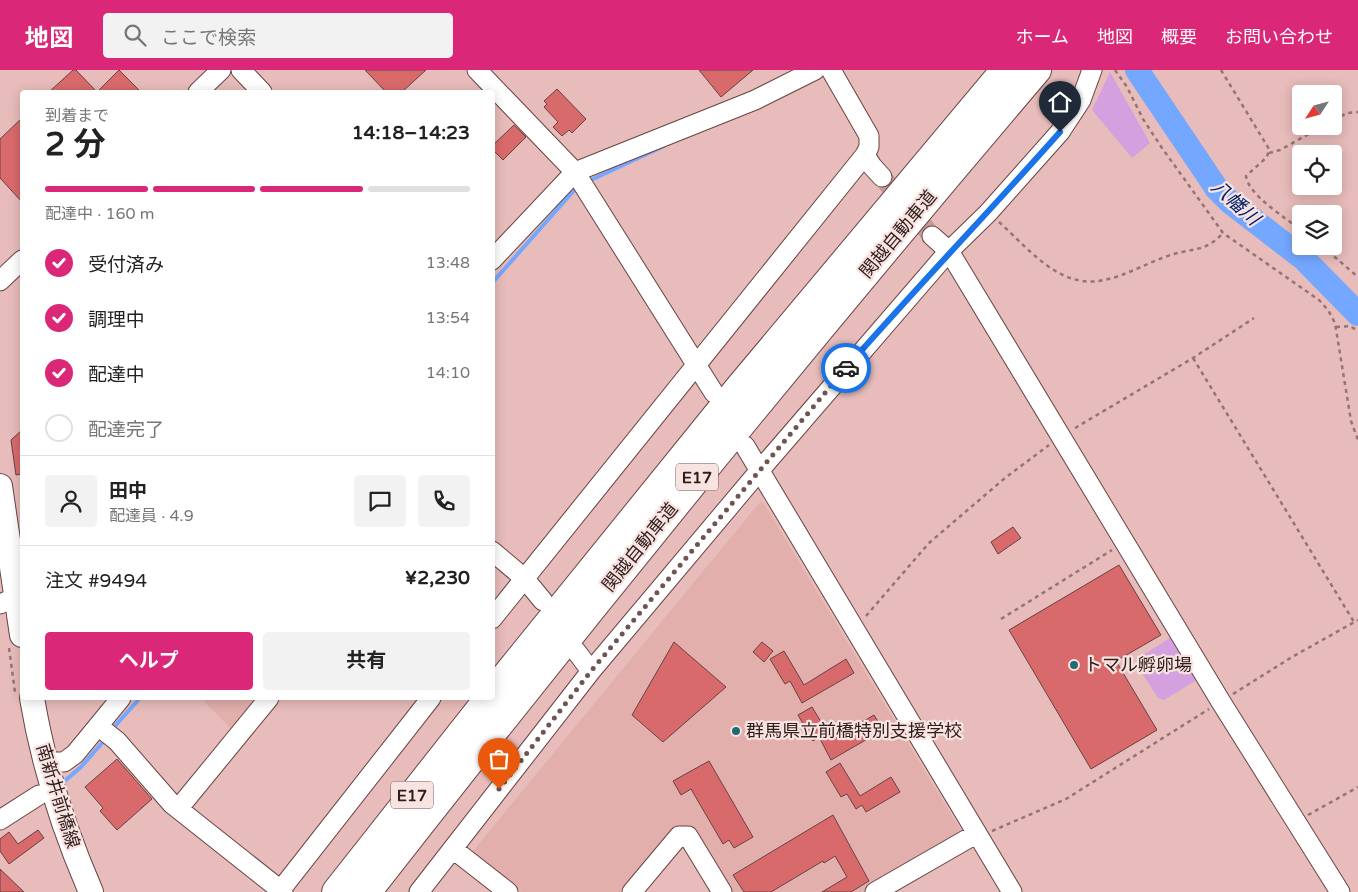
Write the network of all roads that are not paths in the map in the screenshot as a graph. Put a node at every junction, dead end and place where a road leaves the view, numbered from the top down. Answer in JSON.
{"nodes":[{"id":1,"x":221,"y":70,"type":"edge"},
{"id":2,"x":241,"y":70,"type":"edge"},
{"id":3,"x":477,"y":70,"type":"edge"},
{"id":4,"x":815,"y":70,"type":"edge"},
{"id":5,"x":831,"y":70,"type":"edge"},
{"id":6,"x":1005,"y":70,"type":"edge"},
{"id":7,"x":1037,"y":70,"type":"edge"},
{"id":8,"x":1092,"y":70,"type":"edge"},
{"id":9,"x":786,"y":76,"type":"edge"},
{"id":10,"x":200,"y":90,"type":"edge"},
{"id":11,"x":260,"y":90,"type":"edge"},
{"id":12,"x":865,"y":155,"type":"junction"},
{"id":13,"x":575,"y":172,"type":"junction"},
{"id":14,"x":882,"y":177,"type":"tunnel mouth"},
{"id":15,"x":932,"y":236,"type":"tunnel mouth"},
{"id":16,"x":949,"y":251,"type":"junction"},
{"id":17,"x":495,"y":257,"type":"edge"},
{"id":18,"x":20,"y":262,"type":"edge"},
{"id":19,"x":0,"y":281,"type":"edge"},
{"id":20,"x":698,"y":366,"type":"junction"},
{"id":21,"x":714,"y":393,"type":"dead end"},
{"id":22,"x":745,"y":446,"type":"dead end"},
{"id":23,"x":760,"y":470,"type":"junction"},
{"id":24,"x":0,"y":486,"type":"edge"},
{"id":25,"x":495,"y":554,"type":"edge"},
{"id":26,"x":524,"y":578,"type":"junction"},
{"id":27,"x":8,"y":601,"type":"edge"},
{"id":28,"x":543,"y":601,"type":"dead end"},
{"id":29,"x":495,"y":615,"type":"edge"},
{"id":30,"x":20,"y":630,"type":"edge"},
{"id":31,"x":576,"y":651,"type":"dead end"},
{"id":32,"x":591,"y":671,"type":"junction"},
{"id":33,"x":495,"y":689,"type":"edge"},
{"id":34,"x":32,"y":700,"type":"edge"},
{"id":35,"x":120,"y":700,"type":"edge"},
{"id":36,"x":267,"y":700,"type":"edge"},
{"id":37,"x":429,"y":700,"type":"edge"},
{"id":38,"x":487,"y":700,"type":"edge"},
{"id":39,"x":98,"y":726,"type":"junction"},
{"id":40,"x":46,"y":762,"type":"junction"},
{"id":41,"x":39,"y":795,"type":"dead end"},
{"id":42,"x":178,"y":809,"type":"junction"},
{"id":43,"x":0,"y":820,"type":"edge"},
{"id":44,"x":976,"y":834,"type":"junction"},
{"id":45,"x":452,"y":848,"type":"junction"},
{"id":46,"x":281,"y":891,"type":"edge"},
{"id":47,"x":91,"y":892,"type":"edge"},
{"id":48,"x":336,"y":892,"type":"edge"},
{"id":49,"x":367,"y":892,"type":"edge"},
{"id":50,"x":419,"y":892,"type":"edge"},
{"id":51,"x":508,"y":892,"type":"edge"},
{"id":52,"x":632,"y":892,"type":"edge"},
{"id":53,"x":722,"y":892,"type":"edge"},
{"id":54,"x":875,"y":892,"type":"edge"},
{"id":55,"x":1012,"y":892,"type":"edge"},
{"id":56,"x":1340,"y":892,"type":"edge"}],
"edges":[{"from":1,"to":10,"type":"street"},
{"from":2,"to":11,"type":"street"},
{"from":3,"to":13,"type":"street"},
{"from":4,"to":9,"type":"street"},
{"from":5,"to":12,"type":"street"},
{"from":6,"to":33,"type":"highway","name":"関越自動車道","number":"E17"},
{"from":7,"to":49,"type":"highway","name":"関越自動車道","number":"E17"},
{"from":8,"to":16,"type":"street"},
{"from":9,"to":13,"type":"street"},
{"from":12,"to":14,"type":"street"},
{"from":12,"to":20,"type":"street"},
{"from":13,"to":17,"type":"street"},
{"from":13,"to":20,"type":"street"},
{"from":15,"to":16,"type":"street"},
{"from":16,"to":23,"type":"street"},
{"from":16,"to":56,"type":"street"},
{"from":18,"to":19,"type":"street"},
{"from":20,"to":21,"type":"street"},
{"from":20,"to":26,"type":"street"},
{"from":22,"to":23,"type":"street"},
{"from":23,"to":32,"type":"street"},
{"from":23,"to":44,"type":"street"},
{"from":24,"to":27,"type":"main road"},
{"from":25,"to":26,"type":"street"},
{"from":26,"to":28,"type":"street"},
{"from":26,"to":29,"type":"street"},
{"from":27,"to":30,"type":"main road"},
{"from":31,"to":32,"type":"street"},
{"from":32,"to":45,"type":"street"},
{"from":34,"to":40,"type":"main road","name":"南新井前橋線"},
{"from":35,"to":39,"type":"street"},
{"from":36,"to":42,"type":"street"},
{"from":37,"to":46,"type":"street"},
{"from":38,"to":48,"type":"highway","number":"E17"},
{"from":39,"to":40,"type":"street"},
{"from":39,"to":42,"type":"street"},
{"from":40,"to":47,"type":"main road","name":"南新井前橋線"},
{"from":41,"to":43,"type":"street"},
{"from":42,"to":46,"type":"street"},
{"from":44,"to":54,"type":"street"},
{"from":44,"to":55,"type":"street"},
{"from":45,"to":50,"type":"street"},
{"from":45,"to":51,"type":"street"},
{"from":52,"to":53,"type":"street"}]}
